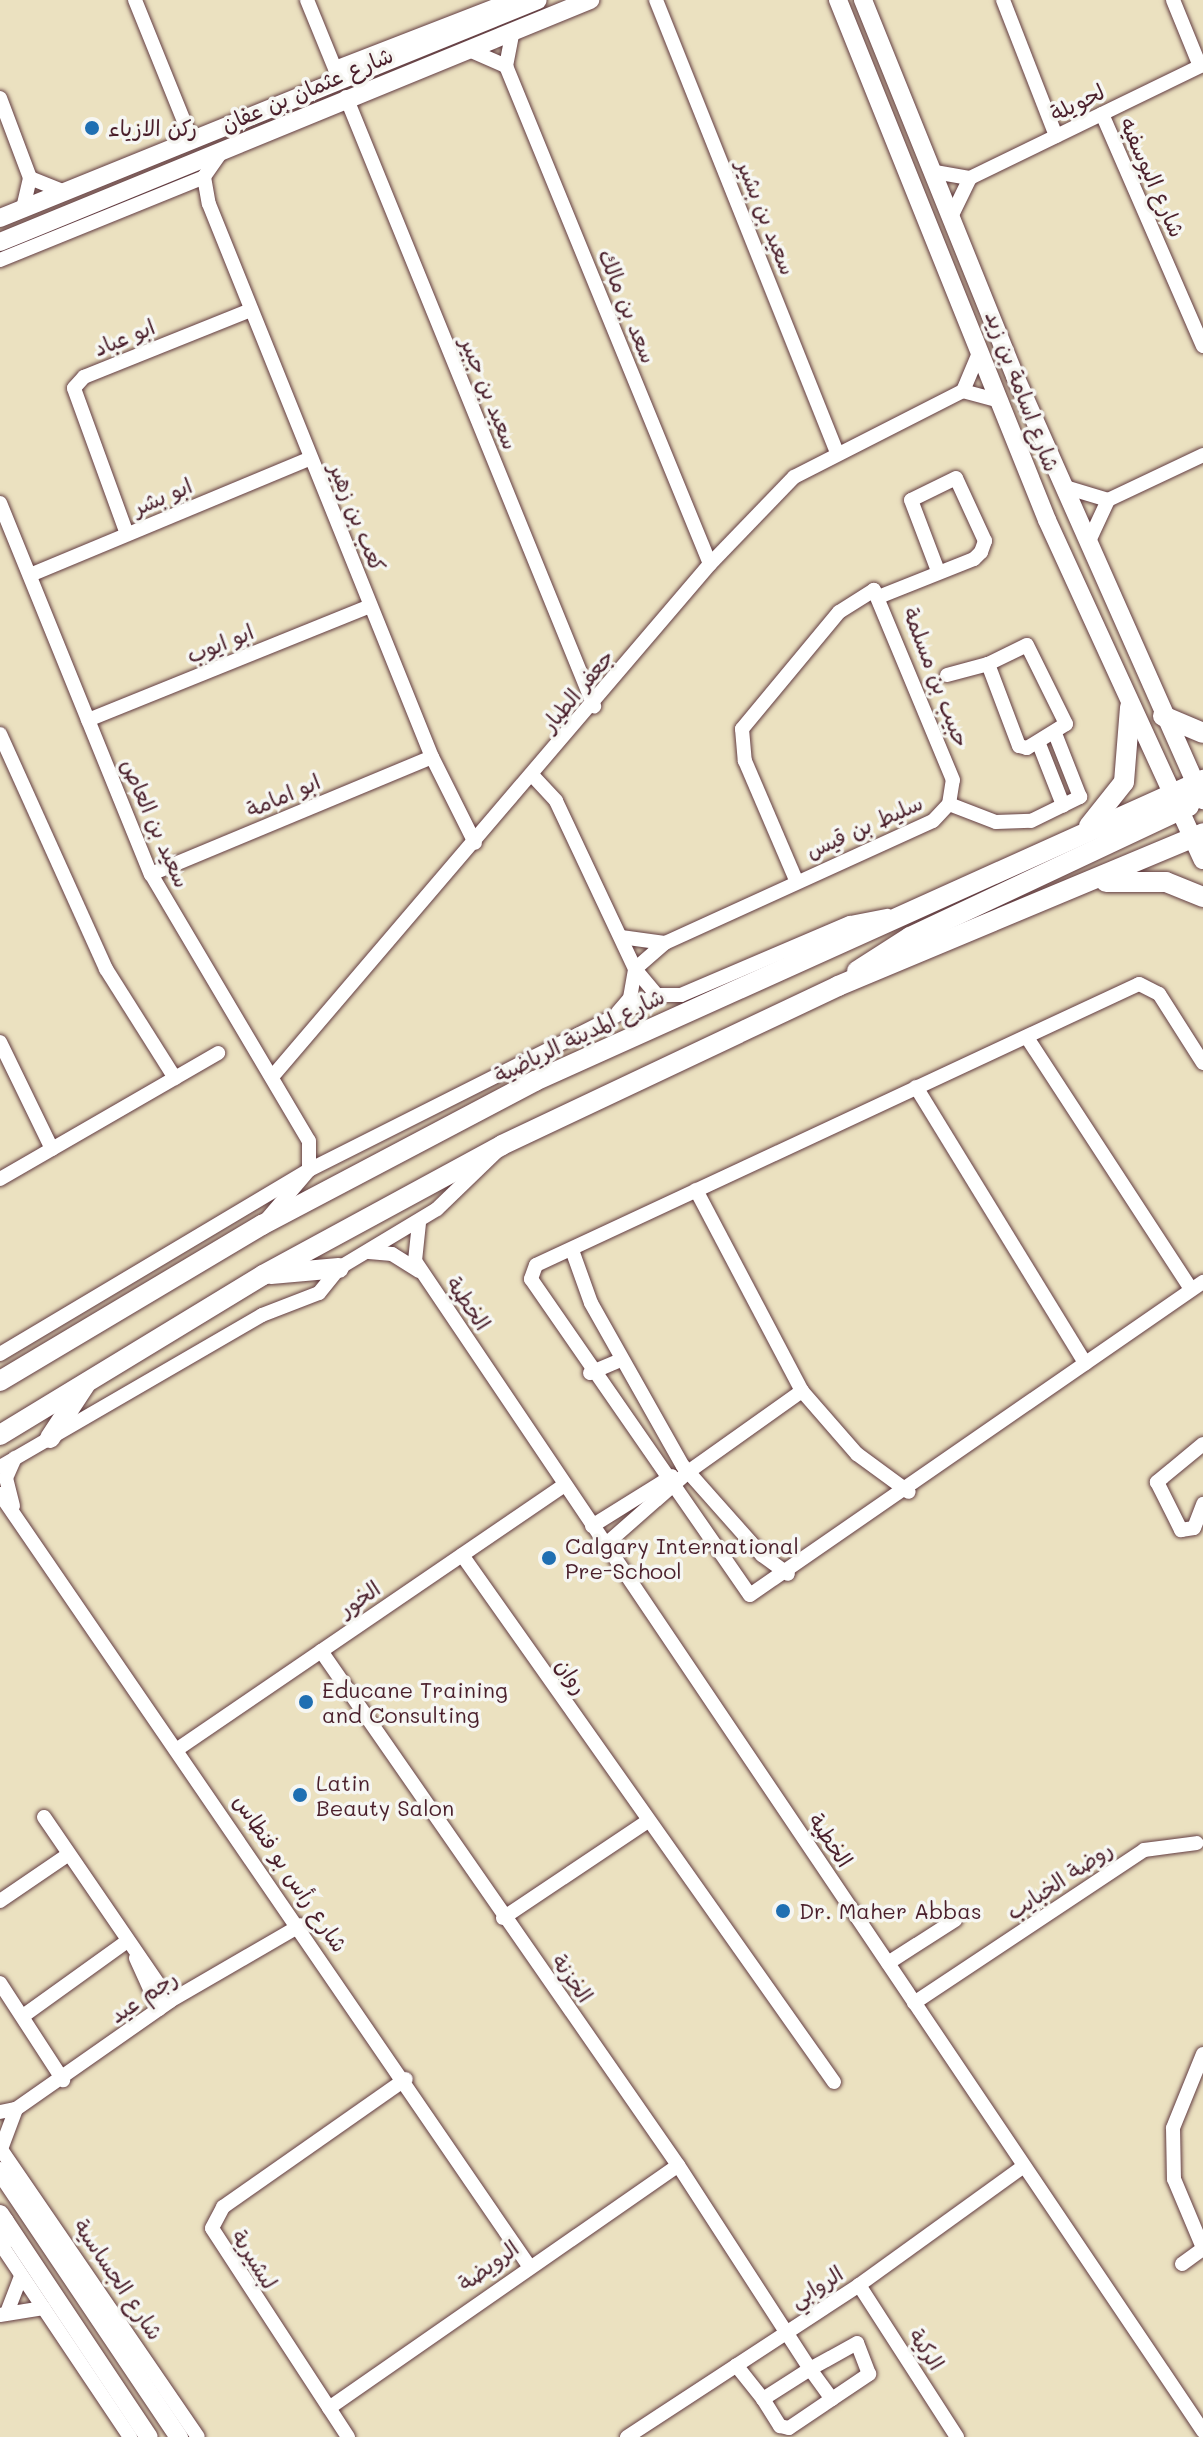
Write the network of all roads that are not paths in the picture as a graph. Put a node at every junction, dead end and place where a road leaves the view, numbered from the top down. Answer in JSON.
{"nodes":[{"id":1,"x":135,"y":0,"type":"edge"},
{"id":2,"x":510,"y":0,"type":"edge"},
{"id":3,"x":538,"y":0,"type":"edge"},
{"id":4,"x":590,"y":0,"type":"edge"},
{"id":5,"x":656,"y":0,"type":"edge"},
{"id":6,"x":838,"y":0,"type":"edge"},
{"id":7,"x":863,"y":0,"type":"edge"},
{"id":8,"x":1003,"y":0,"type":"edge"},
{"id":9,"x":1173,"y":0,"type":"edge"},
{"id":10,"x":311,"y":1,"type":"edge"},
{"id":11,"x":482,"y":5,"type":"edge"},
{"id":12,"x":513,"y":30,"type":"junction"},
{"id":13,"x":467,"y":49,"type":"junction"},
{"id":14,"x":506,"y":66,"type":"junction"},
{"id":15,"x":1201,"y":66,"type":"edge"},
{"id":16,"x":340,"y":82,"type":"junction"},
{"id":17,"x":0,"y":98,"type":"edge"},
{"id":18,"x":1102,"y":114,"type":"junction"},
{"id":19,"x":1056,"y":136,"type":"junction"},
{"id":20,"x":192,"y":141,"type":"junction"},
{"id":21,"x":223,"y":150,"type":"junction"},
{"id":22,"x":935,"y":172,"type":"junction"},
{"id":23,"x":204,"y":177,"type":"junction"},
{"id":24,"x":30,"y":178,"type":"junction"},
{"id":25,"x":970,"y":178,"type":"junction"},
{"id":26,"x":182,"y":186,"type":"junction"},
{"id":27,"x":64,"y":192,"type":"junction"},
{"id":28,"x":209,"y":204,"type":"junction"},
{"id":29,"x":23,"y":209,"type":"junction"},
{"id":30,"x":952,"y":215,"type":"junction"},
{"id":31,"x":0,"y":218,"type":"edge"},
{"id":32,"x":0,"y":242,"type":"edge"},
{"id":33,"x":0,"y":260,"type":"edge"},
{"id":34,"x":251,"y":310,"type":"junction"},
{"id":35,"x":980,"y":345,"type":"junction"},
{"id":36,"x":1203,"y":346,"type":"edge"},
{"id":37,"x":963,"y":391,"type":"junction"},
{"id":38,"x":1001,"y":401,"type":"junction"},
{"id":39,"x":836,"y":450,"type":"junction"},
{"id":40,"x":1203,"y":455,"type":"edge"},
{"id":41,"x":311,"y":458,"type":"junction"},
{"id":42,"x":1065,"y":487,"type":"junction"},
{"id":43,"x":1108,"y":500,"type":"junction"},
{"id":44,"x":0,"y":503,"type":"edge"},
{"id":45,"x":127,"y":534,"type":"junction"},
{"id":46,"x":1089,"y":541,"type":"junction"},
{"id":47,"x":710,"y":564,"type":"junction"},
{"id":48,"x":938,"y":571,"type":"junction"},
{"id":49,"x":30,"y":575,"type":"junction"},
{"id":50,"x":881,"y":596,"type":"junction"},
{"id":51,"x":370,"y":606,"type":"junction"},
{"id":52,"x":988,"y":664,"type":"junction"},
{"id":53,"x":947,"y":675,"type":"dead end"},
{"id":54,"x":594,"y":706,"type":"junction"},
{"id":55,"x":1130,"y":707,"type":"junction"},
{"id":56,"x":1163,"y":716,"type":"junction"},
{"id":57,"x":88,"y":720,"type":"junction"},
{"id":58,"x":1203,"y":733,"type":"edge"},
{"id":59,"x":0,"y":734,"type":"edge"},
{"id":60,"x":1056,"y":736,"type":"junction"},
{"id":61,"x":1039,"y":744,"type":"junction"},
{"id":62,"x":432,"y":757,"type":"junction"},
{"id":63,"x":533,"y":776,"type":"junction"},
{"id":64,"x":1201,"y":792,"type":"edge"},
{"id":65,"x":1174,"y":803,"type":"junction"},
{"id":66,"x":949,"y":804,"type":"junction"},
{"id":67,"x":1063,"y":805,"type":"junction"},
{"id":68,"x":1197,"y":836,"type":"edge"},
{"id":69,"x":1076,"y":837,"type":"junction"},
{"id":70,"x":475,"y":843,"type":"junction"},
{"id":71,"x":1203,"y":860,"type":"edge"},
{"id":72,"x":151,"y":874,"type":"junction"},
{"id":73,"x":796,"y":880,"type":"junction"},
{"id":74,"x":1090,"y":883,"type":"junction"},
{"id":75,"x":1203,"y":897,"type":"edge"},
{"id":76,"x":895,"y":914,"type":"junction"},
{"id":77,"x":621,"y":937,"type":"junction"},
{"id":78,"x":665,"y":943,"type":"junction"},
{"id":79,"x":635,"y":969,"type":"junction"},
{"id":80,"x":838,"y":986,"type":"junction"},
{"id":81,"x":657,"y":995,"type":"junction"},
{"id":82,"x":618,"y":1012,"type":"junction"},
{"id":83,"x":1028,"y":1039,"type":"junction"},
{"id":84,"x":0,"y":1042,"type":"edge"},
{"id":85,"x":218,"y":1053,"type":"dead end"},
{"id":86,"x":1203,"y":1063,"type":"edge"},
{"id":87,"x":272,"y":1077,"type":"junction"},
{"id":88,"x":175,"y":1078,"type":"junction"},
{"id":89,"x":916,"y":1087,"type":"junction"},
{"id":90,"x":309,"y":1141,"type":"junction"},
{"id":91,"x":502,"y":1145,"type":"junction"},
{"id":92,"x":355,"y":1148,"type":"junction"},
{"id":93,"x":52,"y":1149,"type":"junction"},
{"id":94,"x":309,"y":1170,"type":"junction"},
{"id":95,"x":0,"y":1179,"type":"edge"},
{"id":96,"x":696,"y":1190,"type":"junction"},
{"id":97,"x":419,"y":1223,"type":"junction"},
{"id":98,"x":262,"y":1225,"type":"junction"},
{"id":99,"x":572,"y":1250,"type":"junction"},
{"id":100,"x":366,"y":1252,"type":"junction"},
{"id":101,"x":339,"y":1268,"type":"junction"},
{"id":102,"x":423,"y":1273,"type":"junction"},
{"id":103,"x":263,"y":1275,"type":"junction"},
{"id":104,"x":1197,"y":1286,"type":"edge"},
{"id":105,"x":0,"y":1354,"type":"edge"},
{"id":106,"x":620,"y":1360,"type":"junction"},
{"id":107,"x":1085,"y":1363,"type":"junction"},
{"id":108,"x":590,"y":1373,"type":"junction"},
{"id":109,"x":89,"y":1379,"type":"junction"},
{"id":110,"x":0,"y":1381,"type":"edge"},
{"id":111,"x":802,"y":1391,"type":"junction"},
{"id":112,"x":0,"y":1435,"type":"edge"},
{"id":113,"x":50,"y":1438,"type":"junction"},
{"id":114,"x":1203,"y":1444,"type":"edge"},
{"id":115,"x":15,"y":1458,"type":"junction"},
{"id":116,"x":0,"y":1467,"type":"edge"},
{"id":117,"x":688,"y":1472,"type":"junction"},
{"id":118,"x":672,"y":1484,"type":"junction"},
{"id":119,"x":565,"y":1485,"type":"junction"},
{"id":120,"x":909,"y":1492,"type":"junction"},
{"id":121,"x":0,"y":1494,"type":"edge"},
{"id":122,"x":1203,"y":1504,"type":"edge"},
{"id":123,"x":14,"y":1510,"type":"junction"},
{"id":124,"x":592,"y":1526,"type":"junction"},
{"id":125,"x":605,"y":1545,"type":"junction"},
{"id":126,"x":462,"y":1555,"type":"junction"},
{"id":127,"x":788,"y":1574,"type":"junction"},
{"id":128,"x":321,"y":1651,"type":"junction"},
{"id":129,"x":179,"y":1748,"type":"junction"},
{"id":130,"x":44,"y":1817,"type":"dead end"},
{"id":131,"x":645,"y":1823,"type":"junction"},
{"id":132,"x":1197,"y":1843,"type":"dead end"},
{"id":133,"x":69,"y":1854,"type":"junction"},
{"id":134,"x":0,"y":1901,"type":"edge"},
{"id":135,"x":503,"y":1918,"type":"junction"},
{"id":136,"x":955,"y":1920,"type":"dead end"},
{"id":137,"x":301,"y":1925,"type":"junction"},
{"id":138,"x":126,"y":1942,"type":"junction"},
{"id":139,"x":888,"y":1963,"type":"junction"},
{"id":140,"x":0,"y":1983,"type":"edge"},
{"id":141,"x":914,"y":2003,"type":"junction"},
{"id":142,"x":165,"y":2005,"type":"junction"},
{"id":143,"x":23,"y":2016,"type":"junction"},
{"id":144,"x":1203,"y":2054,"type":"edge"},
{"id":145,"x":406,"y":2079,"type":"junction"},
{"id":146,"x":63,"y":2080,"type":"junction"},
{"id":147,"x":834,"y":2082,"type":"dead end"},
{"id":148,"x":16,"y":2109,"type":"junction"},
{"id":149,"x":0,"y":2112,"type":"edge"},
{"id":150,"x":1,"y":2148,"type":"edge"},
{"id":151,"x":678,"y":2165,"type":"junction"},
{"id":152,"x":1024,"y":2166,"type":"junction"},
{"id":153,"x":8,"y":2171,"type":"edge"},
{"id":154,"x":2,"y":2217,"type":"edge"},
{"id":155,"x":1,"y":2244,"type":"edge"},
{"id":156,"x":1203,"y":2248,"type":"edge"},
{"id":157,"x":527,"y":2263,"type":"junction"},
{"id":158,"x":1182,"y":2264,"type":"dead end"},
{"id":159,"x":21,"y":2276,"type":"junction"},
{"id":160,"x":859,"y":2285,"type":"junction"},
{"id":161,"x":43,"y":2308,"type":"junction"},
{"id":162,"x":4,"y":2312,"type":"edge"},
{"id":163,"x":788,"y":2330,"type":"junction"},
{"id":164,"x":69,"y":2347,"type":"junction"},
{"id":165,"x":91,"y":2351,"type":"junction"},
{"id":166,"x":736,"y":2365,"type":"junction"},
{"id":167,"x":810,"y":2369,"type":"junction"},
{"id":168,"x":763,"y":2399,"type":"junction"},
{"id":169,"x":832,"y":2399,"type":"junction"},
{"id":170,"x":329,"y":2408,"type":"junction"},
{"id":171,"x":1203,"y":2431,"type":"edge"},
{"id":172,"x":130,"y":2437,"type":"edge"},
{"id":173,"x":149,"y":2437,"type":"edge"},
{"id":174,"x":179,"y":2437,"type":"edge"},
{"id":175,"x":198,"y":2437,"type":"edge"},
{"id":176,"x":348,"y":2437,"type":"edge"},
{"id":177,"x":627,"y":2437,"type":"edge"},
{"id":178,"x":957,"y":2437,"type":"edge"}],
"edges":[{"from":1,"to":20,"type":"street"},
{"from":2,"to":11,"type":"street","name":"شارع عثمان بن عفان"},
{"from":3,"to":16,"type":"street","name":"شارع عثمان بن عفان"},
{"from":4,"to":12,"type":"street","name":"شارع عثمان بن عفان"},
{"from":5,"to":39,"type":"street","name":"سعيد بن بشير"},
{"from":6,"to":35,"type":"street","name":"شارع اسامة بن زيد"},
{"from":7,"to":22,"type":"street","name":"شارع اسامة بن زيد"},
{"from":8,"to":19,"type":"street"},
{"from":9,"to":15,"type":"street"},
{"from":10,"to":16,"type":"street","name":"سعيد بن جبير"},
{"from":11,"to":16,"type":"street","name":"شارع عثمان بن عفان"},
{"from":12,"to":13,"type":"street","name":"شارع عثمان بن عفان"},
{"from":12,"to":14,"type":"street"},
{"from":13,"to":14,"type":"street"},
{"from":13,"to":16,"type":"street","name":"شارع عثمان بن عفان"},
{"from":14,"to":47,"type":"street","name":"سعد بن مالك"},
{"from":15,"to":18,"type":"street","name":"لحويلة"},
{"from":16,"to":20,"type":"street","name":"شارع عثمان بن عفان"},
{"from":16,"to":21,"type":"street","name":"شارع عثمان بن عفان"},
{"from":16,"to":54,"type":"street","name":"سعيد بن جبير"},
{"from":17,"to":24,"type":"street"},
{"from":18,"to":19,"type":"street","name":"لحويلة"},
{"from":18,"to":36,"type":"street","name":"شارع اليوسفيه"},
{"from":19,"to":25,"type":"street","name":"لحويلة"},
{"from":20,"to":27,"type":"street","name":"شارع عثمان بن عفان"},
{"from":21,"to":23,"type":"street"},
{"from":21,"to":32,"type":"street","name":"شارع عثمان بن عفان"},
{"from":22,"to":25,"type":"street"},
{"from":22,"to":30,"type":"street","name":"شارع اسامة بن زيد"},
{"from":23,"to":26,"type":"street"},
{"from":23,"to":28,"type":"street","name":"كعب بن زهير"},
{"from":24,"to":27,"type":"street"},
{"from":24,"to":29,"type":"street"},
{"from":25,"to":30,"type":"street"},
{"from":26,"to":28,"type":"street"},
{"from":26,"to":33,"type":"street"},
{"from":27,"to":29,"type":"street","name":"شارع عثمان بن عفان"},
{"from":28,"to":34,"type":"street","name":"كعب بن زهير"},
{"from":29,"to":31,"type":"street","name":"شارع عثمان بن عفان"},
{"from":30,"to":42,"type":"street","name":"شارع اسامة بن زيد"},
{"from":34,"to":41,"type":"street","name":"كعب بن زهير"},
{"from":34,"to":45,"type":"street","name":"ابو عباد"},
{"from":35,"to":37,"type":"street"},
{"from":35,"to":38,"type":"street","name":"شارع اسامة بن زيد"},
{"from":37,"to":38,"type":"street"},
{"from":37,"to":39,"type":"street","name":"جعفر الطيار"},
{"from":38,"to":55,"type":"street","name":"شارع اسامة بن زيد"},
{"from":39,"to":47,"type":"street","name":"جعفر الطيار"},
{"from":40,"to":43,"type":"street"},
{"from":41,"to":45,"type":"street","name":"ابو بشر"},
{"from":41,"to":51,"type":"street","name":"كعب بن زهير"},
{"from":42,"to":43,"type":"street"},
{"from":42,"to":46,"type":"street","name":"شارع اسامة بن زيد"},
{"from":43,"to":46,"type":"street"},
{"from":44,"to":49,"type":"street","name":"سعيد بن العاص"},
{"from":45,"to":49,"type":"street","name":"ابو بشر"},
{"from":46,"to":56,"type":"street","name":"شارع اسامة بن زيد"},
{"from":47,"to":54,"type":"street","name":"جعفر الطيار"},
{"from":48,"to":48,"type":"street"},
{"from":48,"to":50,"type":"street"},
{"from":49,"to":57,"type":"street","name":"سعيد بن العاص"},
{"from":50,"to":66,"type":"street","name":"حبيب بن مسلمة"},
{"from":50,"to":73,"type":"street","name":"حبيب بن مسلمة"},
{"from":51,"to":57,"type":"street","name":"ابو ايوب"},
{"from":51,"to":62,"type":"street","name":"كعب بن زهير"},
{"from":52,"to":53,"type":"street"},
{"from":52,"to":60,"type":"street"},
{"from":52,"to":61,"type":"street"},
{"from":54,"to":63,"type":"street","name":"جعفر الطيار"},
{"from":55,"to":65,"type":"street","name":"شارع اسامة بن زيد"},
{"from":55,"to":69,"type":"main road"},
{"from":56,"to":58,"type":"main road"},
{"from":56,"to":64,"type":"street","name":"شارع اسامة بن زيد"},
{"from":57,"to":72,"type":"street","name":"سعيد بن العاص"},
{"from":59,"to":88,"type":"street"},
{"from":60,"to":61,"type":"street"},
{"from":60,"to":67,"type":"street","name":"سليط بن قيس"},
{"from":61,"to":67,"type":"street"},
{"from":62,"to":70,"type":"street","name":"كعب بن زهير"},
{"from":62,"to":72,"type":"street","name":"ابو امامة"},
{"from":63,"to":70,"type":"street","name":"جعفر الطيار"},
{"from":63,"to":77,"type":"street"},
{"from":64,"to":65,"type":"main road"},
{"from":64,"to":68,"type":"main road"},
{"from":65,"to":68,"type":"street","name":"شارع اسامة بن زيد"},
{"from":65,"to":69,"type":"main road","name":"شارع المدينة الرياضية"},
{"from":65,"to":80,"type":"main road"},
{"from":66,"to":67,"type":"street","name":"سليط بن قيس"},
{"from":66,"to":73,"type":"street","name":"سليط بن قيس"},
{"from":68,"to":71,"type":"street","name":"شارع اسامة بن زيد"},
{"from":68,"to":74,"type":"main road"},
{"from":69,"to":76,"type":"main road","name":"شارع المدينة الرياضية"},
{"from":70,"to":87,"type":"street","name":"جعفر الطيار"},
{"from":72,"to":87,"type":"street","name":"سعيد بن العاص"},
{"from":73,"to":78,"type":"street","name":"سليط بن قيس"},
{"from":74,"to":75,"type":"main road"},
{"from":74,"to":80,"type":"main road"},
{"from":76,"to":81,"type":"street"},
{"from":76,"to":98,"type":"main road","name":"شارع المدينة الرياضية"},
{"from":77,"to":78,"type":"street"},
{"from":77,"to":79,"type":"street"},
{"from":78,"to":79,"type":"street","name":"سليط بن قيس"},
{"from":79,"to":81,"type":"street"},
{"from":79,"to":82,"type":"street"},
{"from":80,"to":91,"type":"main road"},
{"from":81,"to":82,"type":"street","name":"شارع المدينة الرياضية"},
{"from":82,"to":92,"type":"street","name":"شارع المدينة الرياضية"},
{"from":83,"to":86,"type":"street"},
{"from":83,"to":89,"type":"street"},
{"from":83,"to":104,"type":"street"},
{"from":84,"to":93,"type":"street"},
{"from":85,"to":88,"type":"street"},
{"from":87,"to":90,"type":"street","name":"سعيد بن العاص"},
{"from":88,"to":93,"type":"street"},
{"from":89,"to":96,"type":"street"},
{"from":89,"to":107,"type":"street"},
{"from":90,"to":92,"type":"street"},
{"from":90,"to":94,"type":"street"},
{"from":91,"to":97,"type":"street"},
{"from":91,"to":103,"type":"main road"},
{"from":92,"to":94,"type":"street","name":"شارع المدينة الرياضية"},
{"from":93,"to":95,"type":"street"},
{"from":94,"to":98,"type":"street"},
{"from":94,"to":105,"type":"street","name":"شارع المدينة الرياضية"},
{"from":96,"to":99,"type":"street"},
{"from":96,"to":111,"type":"street"},
{"from":97,"to":100,"type":"street"},
{"from":97,"to":102,"type":"street","name":"الخطية"},
{"from":98,"to":110,"type":"main road","name":"شارع المدينة الرياضية"},
{"from":99,"to":106,"type":"street"},
{"from":99,"to":108,"type":"street"},
{"from":100,"to":101,"type":"street"},
{"from":100,"to":102,"type":"street","name":"الخطية"},
{"from":101,"to":103,"type":"main road"},
{"from":101,"to":113,"type":"street"},
{"from":102,"to":119,"type":"street","name":"الخطية"},
{"from":103,"to":109,"type":"main road"},
{"from":104,"to":107,"type":"street"},
{"from":106,"to":108,"type":"street"},
{"from":106,"to":117,"type":"street"},
{"from":107,"to":120,"type":"street"},
{"from":108,"to":118,"type":"street"},
{"from":109,"to":112,"type":"main road"},
{"from":109,"to":113,"type":"main road"},
{"from":111,"to":117,"type":"street"},
{"from":111,"to":120,"type":"street"},
{"from":113,"to":115,"type":"street"},
{"from":114,"to":122,"type":"street"},
{"from":115,"to":116,"type":"street"},
{"from":115,"to":123,"type":"street","name":"شارع رأس بو فنطاس"},
{"from":117,"to":118,"type":"street"},
{"from":117,"to":127,"type":"street"},
{"from":118,"to":124,"type":"street"},
{"from":118,"to":125,"type":"street"},
{"from":118,"to":127,"type":"street"},
{"from":119,"to":124,"type":"street","name":"الخطية"},
{"from":119,"to":126,"type":"street","name":"الخور"},
{"from":120,"to":127,"type":"street"},
{"from":121,"to":123,"type":"street","name":"شارع رأس بو فنطاس"},
{"from":123,"to":129,"type":"street","name":"شارع رأس بو فنطاس"},
{"from":124,"to":125,"type":"street","name":"الخطية"},
{"from":125,"to":139,"type":"street","name":"الخطية"},
{"from":126,"to":128,"type":"street","name":"الخور"},
{"from":126,"to":131,"type":"street","name":"روان"},
{"from":128,"to":129,"type":"street","name":"الخور"},
{"from":128,"to":135,"type":"street","name":"الخزنة"},
{"from":129,"to":137,"type":"street","name":"شارع رأس بو فنطاس"},
{"from":130,"to":133,"type":"street"},
{"from":131,"to":135,"type":"street"},
{"from":131,"to":147,"type":"street","name":"روان"},
{"from":132,"to":141,"type":"street","name":"روضة الخبايب"},
{"from":133,"to":134,"type":"street"},
{"from":133,"to":138,"type":"street"},
{"from":135,"to":151,"type":"street","name":"الخزنة"},
{"from":136,"to":139,"type":"street"},
{"from":137,"to":142,"type":"street","name":"رجم عيد"},
{"from":137,"to":145,"type":"street","name":"شارع رأس بو فنطاس"},
{"from":138,"to":142,"type":"street"},
{"from":138,"to":143,"type":"street"},
{"from":139,"to":141,"type":"street","name":"الخطية"},
{"from":140,"to":143,"type":"street"},
{"from":141,"to":152,"type":"street","name":"الخطية"},
{"from":142,"to":146,"type":"street","name":"رجم عيد"},
{"from":143,"to":146,"type":"street"},
{"from":144,"to":156,"type":"street"},
{"from":145,"to":157,"type":"street","name":"شارع رأس بو فنطاس"},
{"from":145,"to":170,"type":"street","name":"لبشيرية"},
{"from":146,"to":148,"type":"street","name":"رجم عيد"},
{"from":148,"to":149,"type":"street","name":"رجم عيد"},
{"from":148,"to":150,"type":"street"},
{"from":150,"to":153,"type":"street","name":"شارع الجساسية"},
{"from":151,"to":157,"type":"street","name":"الرويضة"},
{"from":151,"to":163,"type":"street","name":"الخزنة"},
{"from":152,"to":160,"type":"street","name":"الروابي"},
{"from":152,"to":171,"type":"street","name":"الخطية"},
{"from":153,"to":174,"type":"street","name":"شارع الجساسية"},
{"from":153,"to":175,"type":"street","name":"شارع الجساسية"},
{"from":154,"to":155,"type":"street"},
{"from":154,"to":165,"type":"street"},
{"from":155,"to":159,"type":"street"},
{"from":156,"to":158,"type":"street"},
{"from":157,"to":170,"type":"street","name":"الرويضة"},
{"from":159,"to":161,"type":"street"},
{"from":159,"to":162,"type":"street"},
{"from":160,"to":163,"type":"street","name":"الروابي"},
{"from":160,"to":178,"type":"street","name":"الركية"},
{"from":161,"to":162,"type":"street"},
{"from":161,"to":164,"type":"street"},
{"from":163,"to":166,"type":"street","name":"الروابي"},
{"from":163,"to":167,"type":"street","name":"الخزنة"},
{"from":164,"to":165,"type":"street"},
{"from":164,"to":172,"type":"street"},
{"from":165,"to":173,"type":"street"},
{"from":166,"to":168,"type":"street"},
{"from":166,"to":177,"type":"street","name":"الروابي"},
{"from":167,"to":168,"type":"street"},
{"from":167,"to":169,"type":"street","name":"الخزنة"},
{"from":167,"to":169,"type":"street"},
{"from":168,"to":169,"type":"street"},
{"from":170,"to":176,"type":"street","name":"لبشيرية"}]}
